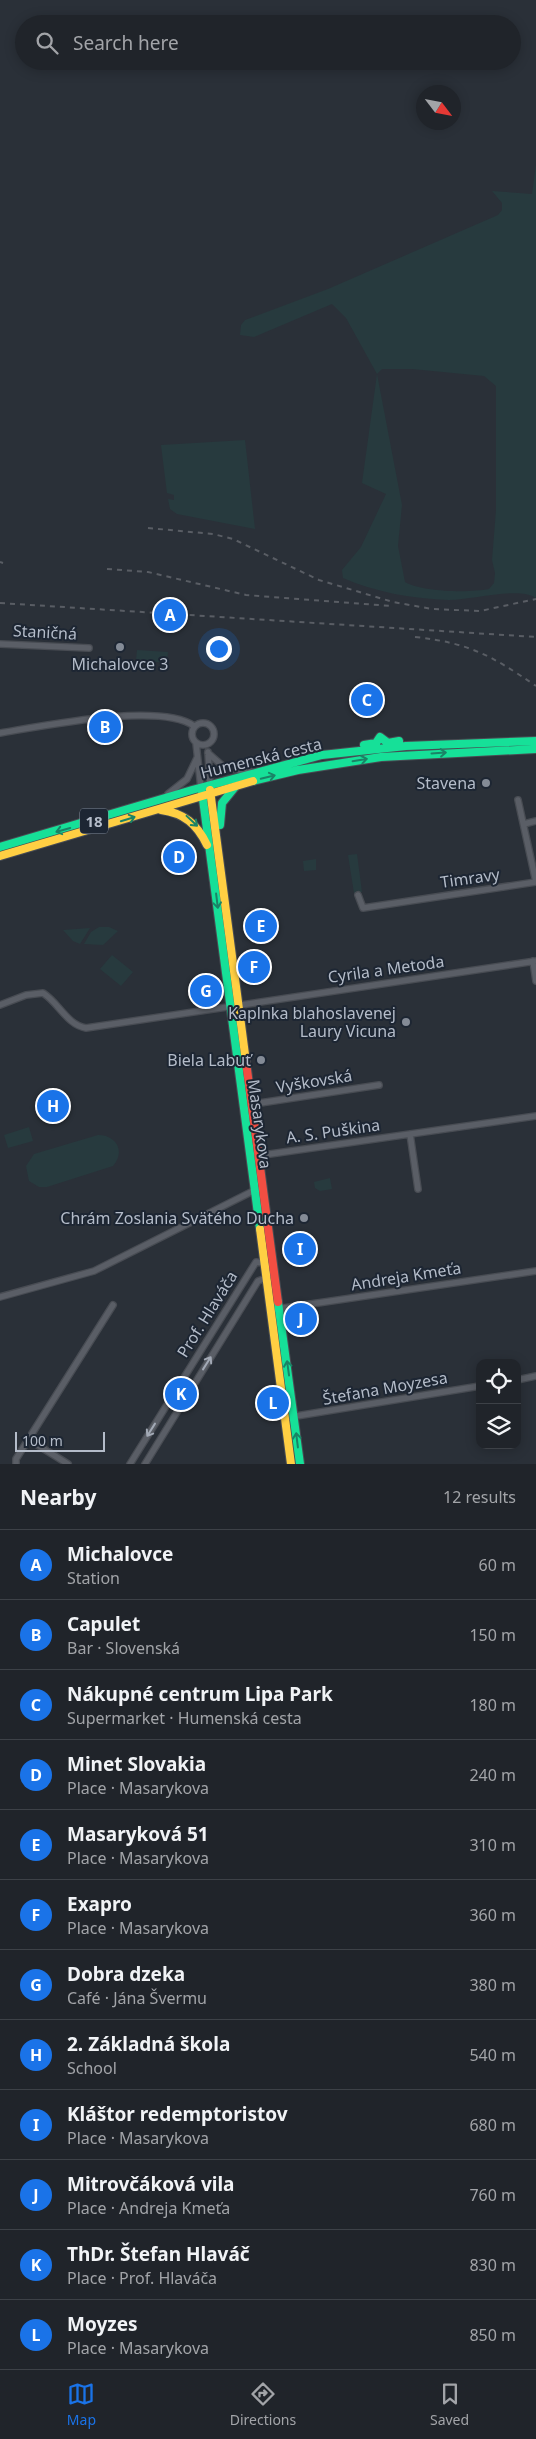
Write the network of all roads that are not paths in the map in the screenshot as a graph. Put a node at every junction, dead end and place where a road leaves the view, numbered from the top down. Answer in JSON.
{"nodes":[{"id":1,"x":0,"y":644,"type":"edge"},
{"id":2,"x":89,"y":648,"type":"dead end"},
{"id":3,"x":194,"y":726,"type":"junction"},
{"id":4,"x":0,"y":733,"type":"edge"},
{"id":5,"x":536,"y":741,"type":"edge"},
{"id":6,"x":196,"y":743,"type":"junction"},
{"id":7,"x":208,"y":744,"type":"junction"},
{"id":8,"x":406,"y":746,"type":"junction"},
{"id":9,"x":536,"y":750,"type":"edge"},
{"id":10,"x":354,"y":752,"type":"junction"},
{"id":11,"x":208,"y":753,"type":"junction"},
{"id":12,"x":197,"y":758,"type":"junction"},
{"id":13,"x":255,"y":772,"type":"junction"},
{"id":14,"x":239,"y":785,"type":"junction"},
{"id":15,"x":206,"y":790,"type":"junction"},
{"id":16,"x":160,"y":800,"type":"junction"},
{"id":17,"x":518,"y":800,"type":"dead end"},
{"id":18,"x":159,"y":809,"type":"junction"},
{"id":19,"x":536,"y":821,"type":"edge"},
{"id":20,"x":524,"y":824,"type":"junction"},
{"id":21,"x":218,"y":844,"type":"junction"},
{"id":22,"x":0,"y":847,"type":"edge"},
{"id":23,"x":211,"y":852,"type":"junction"},
{"id":24,"x":0,"y":856,"type":"edge"},
{"id":25,"x":358,"y":895,"type":"dead end"},
{"id":26,"x":534,"y":961,"type":"edge"},
{"id":27,"x":536,"y":981,"type":"edge"},
{"id":28,"x":240,"y":1004,"type":"junction"},
{"id":29,"x":0,"y":1005,"type":"edge"},
{"id":30,"x":230,"y":1006,"type":"junction"},
{"id":31,"x":249,"y":1076,"type":"junction"},
{"id":32,"x":240,"y":1078,"type":"junction"},
{"id":33,"x":379,"y":1085,"type":"dead end"},
{"id":34,"x":253,"y":1104,"type":"junction"},
{"id":35,"x":536,"y":1116,"type":"edge"},
{"id":36,"x":410,"y":1134,"type":"junction"},
{"id":37,"x":260,"y":1156,"type":"junction"},
{"id":38,"x":251,"y":1157,"type":"junction"},
{"id":39,"x":264,"y":1188,"type":"junction"},
{"id":40,"x":418,"y":1189,"type":"dead end"},
{"id":41,"x":255,"y":1190,"type":"junction"},
{"id":42,"x":260,"y":1262,"type":"junction"},
{"id":43,"x":274,"y":1270,"type":"junction"},
{"id":44,"x":536,"y":1271,"type":"edge"},
{"id":45,"x":266,"y":1278,"type":"junction"},
{"id":46,"x":0,"y":1297,"type":"edge"},
{"id":47,"x":113,"y":1305,"type":"dead end"},
{"id":48,"x":280,"y":1309,"type":"junction"},
{"id":49,"x":270,"y":1310,"type":"junction"},
{"id":50,"x":225,"y":1311,"type":"junction"},
{"id":51,"x":234,"y":1318,"type":"junction"},
{"id":52,"x":536,"y":1376,"type":"edge"},
{"id":53,"x":521,"y":1379,"type":"edge"},
{"id":54,"x":476,"y":1387,"type":"edge"},
{"id":55,"x":294,"y":1417,"type":"junction"},
{"id":56,"x":284,"y":1418,"type":"junction"},
{"id":57,"x":28,"y":1439,"type":"junction"},
{"id":58,"x":16,"y":1464,"type":"edge"},
{"id":59,"x":68,"y":1464,"type":"edge"},
{"id":60,"x":130,"y":1464,"type":"edge"},
{"id":61,"x":145,"y":1464,"type":"edge"},
{"id":62,"x":291,"y":1464,"type":"edge"},
{"id":63,"x":300,"y":1464,"type":"edge"}],
"edges":[{"from":1,"to":2,"type":"street","name":"Staničná"},
{"from":3,"to":4,"type":"street"},
{"from":3,"to":6,"type":"street"},
{"from":3,"to":7,"type":"street"},
{"from":5,"to":8,"type":"main road","name":"Humenská cesta","number":"18"},
{"from":6,"to":7,"type":"street"},
{"from":6,"to":12,"type":"street"},
{"from":7,"to":11,"type":"street"},
{"from":8,"to":10,"type":"main road","name":"Humenská cesta","number":"18"},
{"from":8,"to":10,"type":"main road"},
{"from":14,"to":9,"type":"main road","name":"Humenská cesta","number":"18","one_way":true},
{"from":10,"to":13,"type":"main road","name":"Humenská cesta","number":"18"},
{"from":11,"to":13,"type":"street"},
{"from":11,"to":15,"type":"street"},
{"from":12,"to":15,"type":"street"},
{"from":12,"to":16,"type":"street"},
{"from":13,"to":15,"type":"main road","name":"Humenská cesta","number":"18"},
{"from":14,"to":15,"type":"main road","name":"Humenská cesta","number":"18"},
{"from":14,"to":21,"type":"main road"},
{"from":15,"to":16,"type":"main road","name":"Humenská cesta","number":"18"},
{"from":15,"to":18,"type":"main road","name":"Humenská cesta","number":"18"},
{"from":15,"to":21,"type":"main road","name":"Masarykova"},
{"from":15,"to":23,"type":"main road","name":"Masarykova"},
{"from":16,"to":22,"type":"main road","name":"Humenská cesta","number":"18","one_way":true},
{"from":17,"to":20,"type":"street","name":"Timravy"},
{"from":18,"to":23,"type":"main road","one_way":true},
{"from":24,"to":18,"type":"main road","name":"Humenská cesta","number":"18","one_way":true},
{"from":19,"to":20,"type":"street"},
{"from":20,"to":25,"type":"street","name":"Timravy"},
{"from":21,"to":28,"type":"main road","name":"Masarykova"},
{"from":23,"to":30,"type":"main road","name":"Masarykova","one_way":true},
{"from":26,"to":27,"type":"street"},
{"from":26,"to":28,"type":"street","name":"Cyrila a Metoda"},
{"from":28,"to":30,"type":"street","name":"Cyrila a Metoda"},
{"from":28,"to":31,"type":"main road","name":"Masarykova"},
{"from":29,"to":30,"type":"street","name":"Cyrila a Metoda"},
{"from":30,"to":32,"type":"main road","name":"Masarykova"},
{"from":31,"to":32,"type":"street"},
{"from":31,"to":34,"type":"main road","name":"Masarykova"},
{"from":32,"to":38,"type":"main road","name":"Masarykova"},
{"from":33,"to":34,"type":"street","name":"Vyškovská"},
{"from":34,"to":37,"type":"main road","name":"Masarykova"},
{"from":35,"to":36,"type":"street","name":"A. S. Puškina"},
{"from":36,"to":37,"type":"street","name":"A. S. Puškina"},
{"from":36,"to":40,"type":"street"},
{"from":37,"to":38,"type":"street","name":"A. S. Puškina"},
{"from":37,"to":39,"type":"main road","name":"Masarykova"},
{"from":38,"to":41,"type":"main road","name":"Masarykova"},
{"from":39,"to":41,"type":"street"},
{"from":39,"to":43,"type":"main road","name":"Masarykova"},
{"from":41,"to":42,"type":"main road","name":"Masarykova"},
{"from":41,"to":46,"type":"street"},
{"from":42,"to":43,"type":"street"},
{"from":42,"to":45,"type":"main road","name":"Masarykova"},
{"from":42,"to":50,"type":"street","name":"Prof. Hlaváča"},
{"from":43,"to":45,"type":"street","name":"Prof. Hlaváča"},
{"from":43,"to":48,"type":"main road","name":"Masarykova"},
{"from":44,"to":48,"type":"street","name":"Andreja Kmeťa"},
{"from":45,"to":49,"type":"main road","name":"Masarykova"},
{"from":45,"to":51,"type":"street","name":"Prof. Hlaváča"},
{"from":47,"to":57,"type":"street"},
{"from":48,"to":49,"type":"street","name":"Andreja Kmeťa"},
{"from":55,"to":48,"type":"main road","name":"Masarykova","one_way":true},
{"from":49,"to":56,"type":"main road","name":"Masarykova"},
{"from":50,"to":51,"type":"street"},
{"from":50,"to":60,"type":"street","name":"Prof. Hlaváča","one_way":true},
{"from":61,"to":51,"type":"street","name":"Prof. Hlaváča","one_way":true},
{"from":52,"to":53,"type":"street"},
{"from":54,"to":55,"type":"street","name":"Štefana Moyzesa"},
{"from":55,"to":56,"type":"street","name":"Štefana Moyzesa"},
{"from":63,"to":55,"type":"main road","name":"Masarykova","one_way":true},
{"from":56,"to":62,"type":"main road","name":"Masarykova"},
{"from":57,"to":58,"type":"street"},
{"from":57,"to":59,"type":"street"}]}
